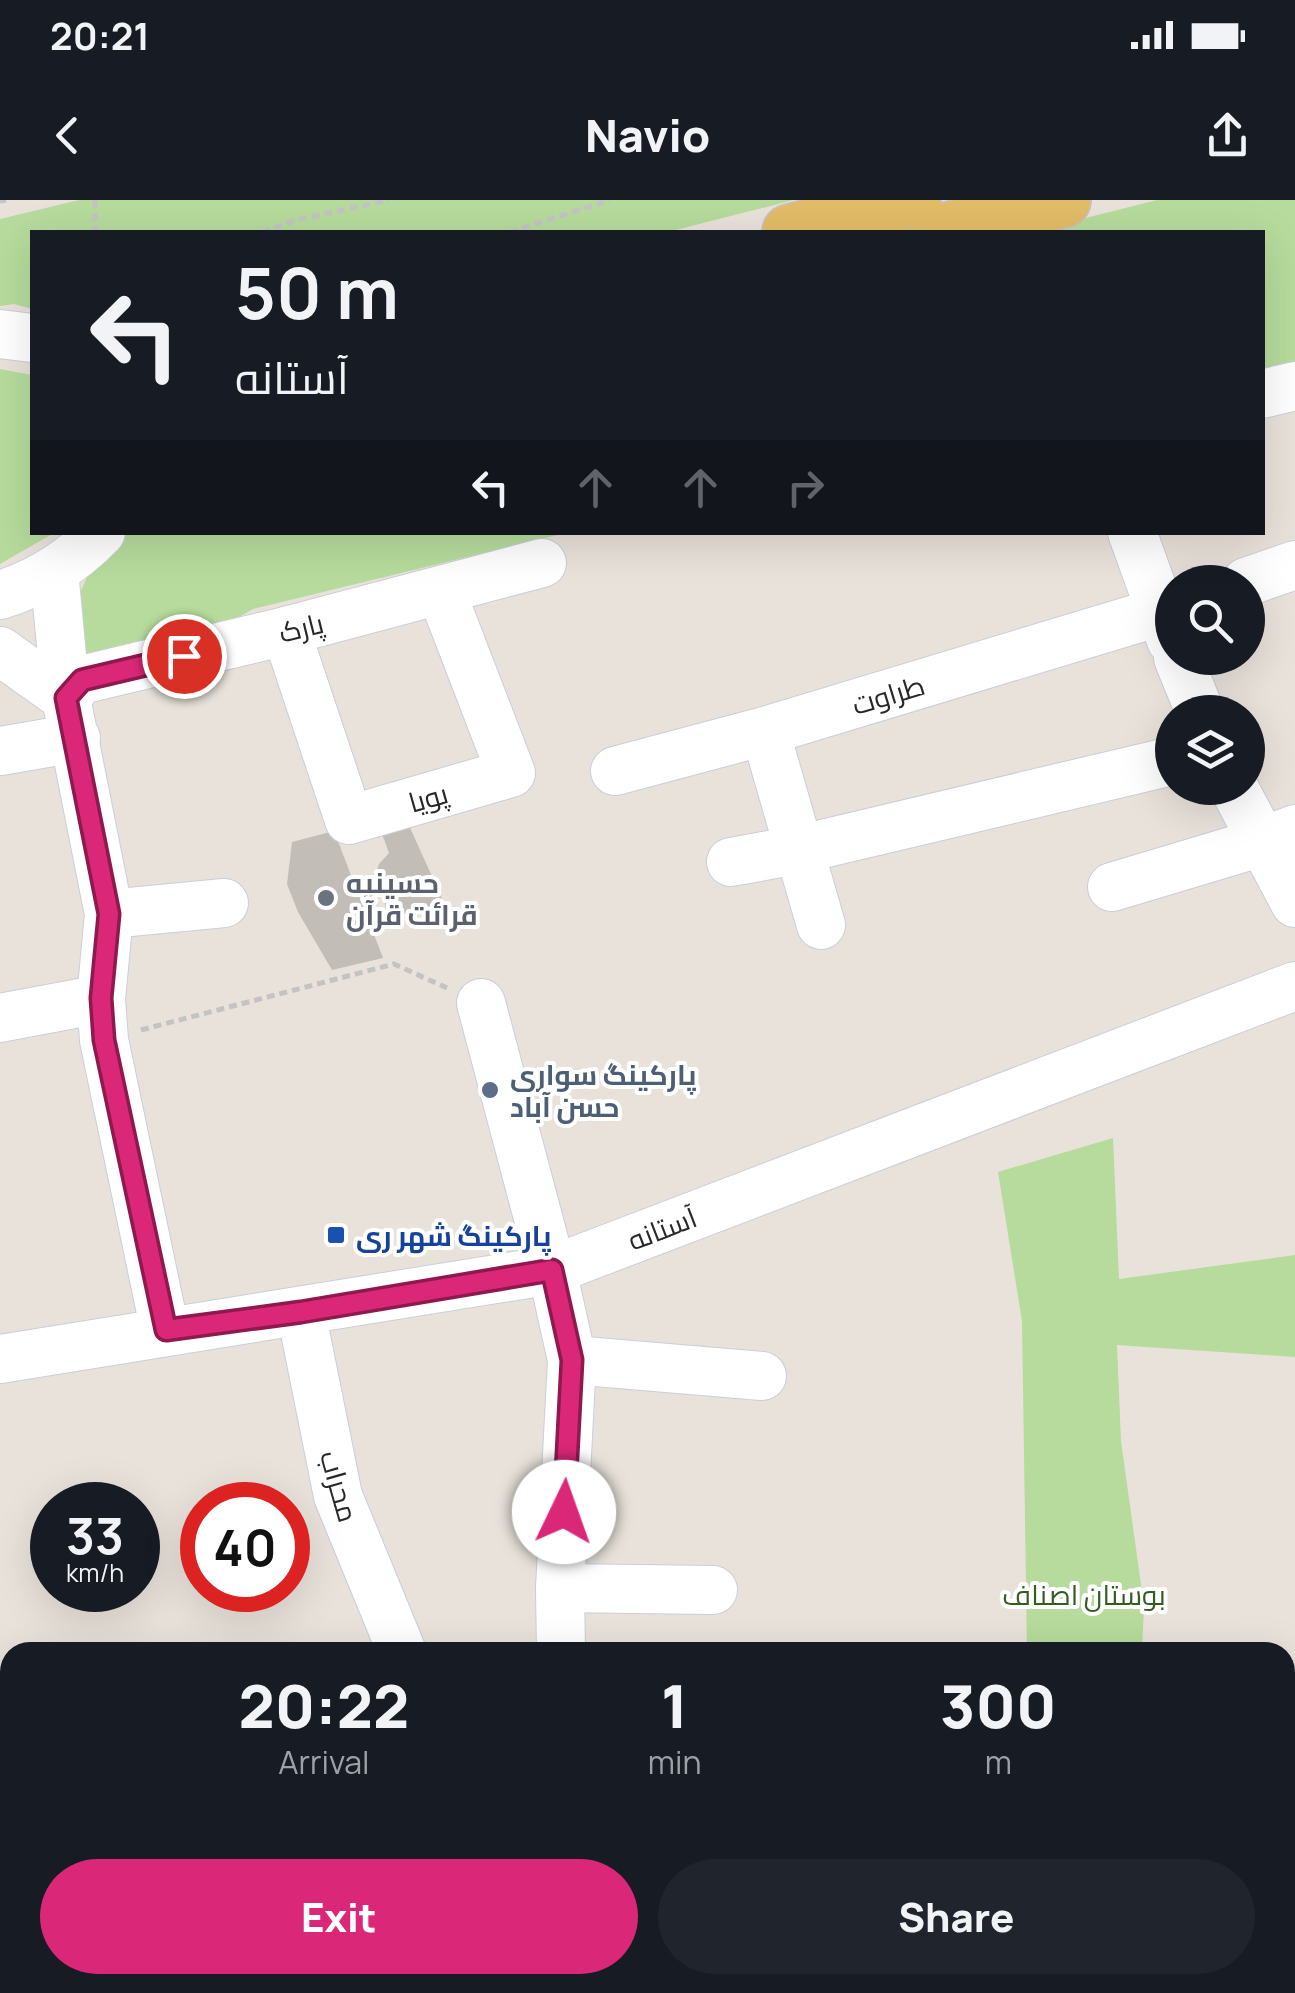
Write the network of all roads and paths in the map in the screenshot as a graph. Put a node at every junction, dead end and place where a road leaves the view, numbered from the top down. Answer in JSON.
{"nodes":[{"id":1,"x":94,"y":200,"type":"edge"},
{"id":2,"x":388,"y":200,"type":"edge"},
{"id":3,"x":610,"y":200,"type":"edge"},
{"id":4,"x":913,"y":200,"type":"edge"},
{"id":5,"x":1063,"y":200,"type":"edge"},
{"id":6,"x":95,"y":230,"type":"edge"},
{"id":7,"x":268,"y":230,"type":"edge"},
{"id":8,"x":516,"y":230,"type":"edge"},
{"id":9,"x":798,"y":230,"type":"edge"},
{"id":10,"x":948,"y":230,"type":"edge"},
{"id":11,"x":0,"y":334,"type":"edge"},
{"id":12,"x":30,"y":338,"type":"edge"},
{"id":13,"x":1295,"y":386,"type":"edge"},
{"id":14,"x":1265,"y":393,"type":"edge"},
{"id":15,"x":98,"y":535,"type":"edge"},
{"id":16,"x":1133,"y":535,"type":"edge"},
{"id":17,"x":542,"y":563,"type":"dead end"},
{"id":18,"x":1295,"y":565,"type":"edge"},
{"id":19,"x":54,"y":571,"type":"junction"},
{"id":20,"x":1265,"y":575,"type":"edge"},
{"id":21,"x":1155,"y":589,"type":"edge"},
{"id":22,"x":441,"y":591,"type":"junction"},
{"id":23,"x":0,"y":595,"type":"edge"},
{"id":24,"x":1155,"y":625,"type":"edge"},
{"id":25,"x":286,"y":631,"type":"junction"},
{"id":26,"x":0,"y":651,"type":"edge"},
{"id":27,"x":71,"y":718,"type":"junction"},
{"id":28,"x":765,"y":732,"type":"junction"},
{"id":29,"x":0,"y":751,"type":"edge"},
{"id":30,"x":1155,"y":764,"type":"edge"},
{"id":31,"x":615,"y":771,"type":"dead end"},
{"id":32,"x":1250,"y":805,"type":"edge"},
{"id":33,"x":1279,"y":835,"type":"edge"},
{"id":34,"x":797,"y":850,"type":"junction"},
{"id":35,"x":731,"y":862,"type":"dead end"},
{"id":36,"x":1112,"y":887,"type":"dead end"},
{"id":37,"x":224,"y":903,"type":"dead end"},
{"id":38,"x":1295,"y":904,"type":"edge"},
{"id":39,"x":109,"y":914,"type":"junction"},
{"id":40,"x":821,"y":925,"type":"dead end"},
{"id":41,"x":1295,"y":986,"type":"edge"},
{"id":42,"x":480,"y":1004,"type":"joint"},
{"id":43,"x":0,"y":1018,"type":"edge"},
{"id":44,"x":103,"y":1019,"type":"junction"},
{"id":45,"x":552,"y":1270,"type":"junction"},
{"id":46,"x":301,"y":1312,"type":"junction"},
{"id":47,"x":166,"y":1330,"type":"junction"},
{"id":48,"x":0,"y":1359,"type":"edge"},
{"id":49,"x":572,"y":1360,"type":"junction"},
{"id":50,"x":762,"y":1376,"type":"dead end"},
{"id":51,"x":560,"y":1588,"type":"junction"},
{"id":52,"x":713,"y":1590,"type":"dead end"},
{"id":53,"x":398,"y":1642,"type":"edge"},
{"id":54,"x":561,"y":1642,"type":"edge"}],
"edges":[{"from":1,"to":6,"type":"path"},
{"from":2,"to":7,"type":"path"},
{"from":3,"to":8,"type":"path"},
{"from":4,"to":9,"type":"main road"},
{"from":5,"to":10,"type":"main road"},
{"from":11,"to":12,"type":"street"},
{"from":13,"to":14,"type":"street"},
{"from":15,"to":19,"type":"street"},
{"from":16,"to":21,"type":"street"},
{"from":17,"to":22,"type":"street","name":"پارک"},
{"from":18,"to":20,"type":"street"},
{"from":19,"to":23,"type":"street"},
{"from":19,"to":27,"type":"street"},
{"from":22,"to":25,"type":"street","name":"پارک"},
{"from":22,"to":25,"type":"street","name":"پویا"},
{"from":24,"to":28,"type":"street","name":"طراوت"},
{"from":25,"to":27,"type":"street","name":"پارک"},
{"from":26,"to":27,"type":"street"},
{"from":27,"to":29,"type":"street"},
{"from":27,"to":39,"type":"street"},
{"from":28,"to":31,"type":"street","name":"طراوت"},
{"from":28,"to":34,"type":"street"},
{"from":30,"to":34,"type":"street"},
{"from":32,"to":33,"type":"street"},
{"from":33,"to":36,"type":"street"},
{"from":33,"to":38,"type":"street"},
{"from":34,"to":35,"type":"street"},
{"from":34,"to":40,"type":"street"},
{"from":37,"to":39,"type":"street"},
{"from":39,"to":44,"type":"street"},
{"from":41,"to":45,"type":"street","name":"آستانه"},
{"from":42,"to":44,"type":"path"},
{"from":42,"to":45,"type":"street"},
{"from":43,"to":44,"type":"street"},
{"from":44,"to":47,"type":"street"},
{"from":45,"to":46,"type":"street","name":"آستانه"},
{"from":45,"to":49,"type":"street"},
{"from":46,"to":47,"type":"street","name":"آستانه"},
{"from":46,"to":53,"type":"street","name":"محراب"},
{"from":47,"to":48,"type":"street","name":"آستانه"},
{"from":49,"to":50,"type":"street"},
{"from":49,"to":51,"type":"street"},
{"from":51,"to":52,"type":"street"},
{"from":51,"to":54,"type":"street"}]}
